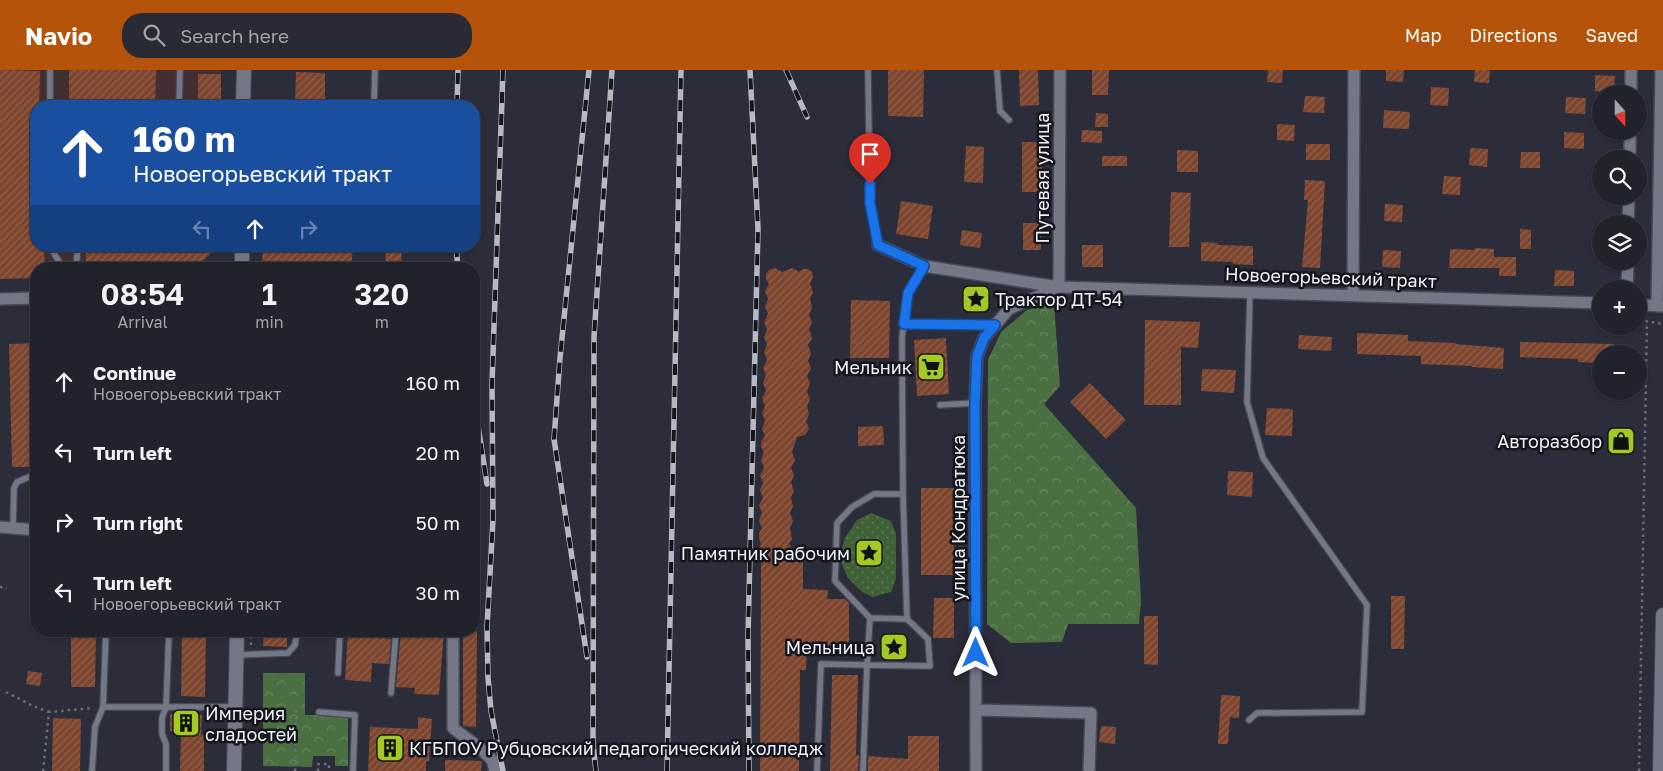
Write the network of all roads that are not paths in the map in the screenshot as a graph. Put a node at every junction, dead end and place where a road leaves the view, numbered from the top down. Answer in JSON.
{"nodes":[{"id":1,"x":50,"y":70,"type":"edge"},
{"id":2,"x":180,"y":70,"type":"edge"},
{"id":3,"x":244,"y":70,"type":"edge"},
{"id":4,"x":375,"y":70,"type":"edge"},
{"id":5,"x":868,"y":70,"type":"edge"},
{"id":6,"x":997,"y":70,"type":"edge"},
{"id":7,"x":1060,"y":70,"type":"edge"},
{"id":8,"x":1354,"y":70,"type":"edge"},
{"id":9,"x":1631,"y":70,"type":"edge"},
{"id":10,"x":1661,"y":70,"type":"edge"},
{"id":11,"x":1631,"y":85,"type":"edge"},
{"id":12,"x":50,"y":100,"type":"edge"},
{"id":13,"x":179,"y":100,"type":"edge"},
{"id":14,"x":243,"y":100,"type":"edge"},
{"id":15,"x":374,"y":100,"type":"edge"},
{"id":16,"x":1009,"y":120,"type":"dead end"},
{"id":17,"x":878,"y":245,"type":"joint"},
{"id":18,"x":924,"y":266,"type":"junction"},
{"id":19,"x":1059,"y":287,"type":"junction"},
{"id":20,"x":1250,"y":292,"type":"junction"},
{"id":21,"x":1352,"y":296,"type":"junction"},
{"id":22,"x":30,"y":298,"type":"edge"},
{"id":23,"x":0,"y":300,"type":"edge"},
{"id":24,"x":1592,"y":303,"type":"edge"},
{"id":25,"x":1647,"y":305,"type":"edge"},
{"id":26,"x":1660,"y":306,"type":"edge"},
{"id":27,"x":904,"y":324,"type":"junction"},
{"id":28,"x":995,"y":325,"type":"junction"},
{"id":29,"x":977,"y":356,"type":"joint"},
{"id":30,"x":975,"y":403,"type":"junction"},
{"id":31,"x":940,"y":406,"type":"dead end"},
{"id":32,"x":30,"y":477,"type":"edge"},
{"id":33,"x":903,"y":494,"type":"junction"},
{"id":34,"x":0,"y":527,"type":"edge"},
{"id":35,"x":13,"y":528,"type":"junction"},
{"id":36,"x":30,"y":529,"type":"edge"},
{"id":37,"x":1663,"y":615,"type":"edge"},
{"id":38,"x":870,"y":618,"type":"junction"},
{"id":39,"x":907,"y":618,"type":"junction"},
{"id":40,"x":106,"y":637,"type":"edge"},
{"id":41,"x":169,"y":637,"type":"edge"},
{"id":42,"x":237,"y":637,"type":"edge"},
{"id":43,"x":296,"y":637,"type":"edge"},
{"id":44,"x":340,"y":637,"type":"edge"},
{"id":45,"x":396,"y":637,"type":"edge"},
{"id":46,"x":453,"y":637,"type":"edge"},
{"id":47,"x":1662,"y":649,"type":"edge"},
{"id":48,"x":236,"y":655,"type":"junction"},
{"id":49,"x":867,"y":664,"type":"junction"},
{"id":50,"x":338,"y":673,"type":"dead end"},
{"id":51,"x":391,"y":693,"type":"dead end"},
{"id":52,"x":103,"y":706,"type":"junction"},
{"id":53,"x":166,"y":707,"type":"junction"},
{"id":54,"x":234,"y":707,"type":"junction"},
{"id":55,"x":976,"y":710,"type":"junction"},
{"id":56,"x":319,"y":712,"type":"dead end"},
{"id":57,"x":1250,"y":720,"type":"dead end"},
{"id":58,"x":92,"y":771,"type":"edge"},
{"id":59,"x":166,"y":771,"type":"edge"},
{"id":60,"x":234,"y":771,"type":"edge"},
{"id":61,"x":353,"y":771,"type":"edge"},
{"id":62,"x":495,"y":771,"type":"edge"},
{"id":63,"x":817,"y":771,"type":"edge"},
{"id":64,"x":863,"y":771,"type":"edge"},
{"id":65,"x":976,"y":771,"type":"edge"},
{"id":66,"x":1089,"y":771,"type":"edge"},
{"id":67,"x":1660,"y":771,"type":"edge"}],
"edges":[{"from":1,"to":12,"type":"lane"},
{"from":2,"to":13,"type":"lane"},
{"from":3,"to":14,"type":"main road"},
{"from":4,"to":15,"type":"lane"},
{"from":5,"to":17,"type":"lane"},
{"from":6,"to":16,"type":"lane"},
{"from":7,"to":19,"type":"street","name":"Путевая улица"},
{"from":8,"to":21,"type":"street"},
{"from":9,"to":11,"type":"street"},
{"from":10,"to":26,"type":"street"},
{"from":17,"to":18,"type":"street","name":"Новоегорьевский тракт"},
{"from":18,"to":19,"type":"street","name":"Новоегорьевский тракт"},
{"from":18,"to":27,"type":"lane"},
{"from":19,"to":20,"type":"street","name":"Новоегорьевский тракт"},
{"from":19,"to":28,"type":"street","name":"Новоегорьевский тракт"},
{"from":20,"to":21,"type":"street","name":"Новоегорьевский тракт"},
{"from":20,"to":57,"type":"lane"},
{"from":21,"to":24,"type":"street","name":"Новоегорьевский тракт"},
{"from":22,"to":23,"type":"street"},
{"from":25,"to":26,"type":"street"},
{"from":27,"to":28,"type":"lane"},
{"from":27,"to":33,"type":"lane"},
{"from":28,"to":29,"type":"street","name":"Новоегорьевский тракт"},
{"from":29,"to":30,"type":"street","name":"улица Кондратюка"},
{"from":30,"to":31,"type":"lane"},
{"from":30,"to":55,"type":"street","name":"улица Кондратюка"},
{"from":32,"to":35,"type":"lane"},
{"from":33,"to":38,"type":"lane"},
{"from":33,"to":39,"type":"lane"},
{"from":34,"to":35,"type":"street"},
{"from":35,"to":36,"type":"street"},
{"from":37,"to":47,"type":"main road"},
{"from":38,"to":39,"type":"lane"},
{"from":38,"to":49,"type":"lane"},
{"from":39,"to":49,"type":"lane"},
{"from":40,"to":52,"type":"lane"},
{"from":41,"to":53,"type":"lane"},
{"from":42,"to":48,"type":"main road"},
{"from":43,"to":48,"type":"lane"},
{"from":44,"to":50,"type":"lane"},
{"from":45,"to":51,"type":"lane"},
{"from":46,"to":62,"type":"street"},
{"from":47,"to":67,"type":"main road"},
{"from":48,"to":54,"type":"main road"},
{"from":49,"to":63,"type":"lane"},
{"from":49,"to":64,"type":"lane"},
{"from":52,"to":53,"type":"lane"},
{"from":52,"to":58,"type":"lane"},
{"from":53,"to":54,"type":"lane"},
{"from":53,"to":59,"type":"lane"},
{"from":54,"to":60,"type":"main road"},
{"from":55,"to":65,"type":"street","name":"улица Кондратюка"},
{"from":55,"to":66,"type":"street"},
{"from":56,"to":61,"type":"lane"}]}
